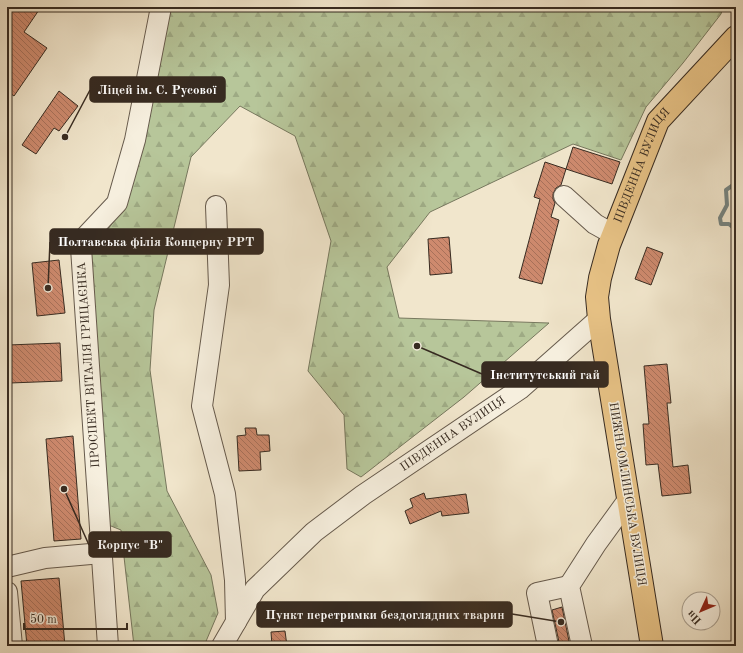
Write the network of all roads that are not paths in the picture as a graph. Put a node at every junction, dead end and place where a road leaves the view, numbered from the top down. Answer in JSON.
{"nodes":[{"id":1,"x":161,"y":7,"type":"edge"},
{"id":2,"x":736,"y":38,"type":"edge"},
{"id":3,"x":564,"y":196,"type":"dead end"},
{"id":4,"x":216,"y":206,"type":"dead end"},
{"id":5,"x":613,"y":234,"type":"junction"},
{"id":6,"x":599,"y":319,"type":"junction"},
{"id":7,"x":628,"y":500,"type":"junction"},
{"id":8,"x":102,"y":553,"type":"junction"},
{"id":9,"x":7,"y":567,"type":"edge"},
{"id":10,"x":569,"y":586,"type":"junction"},
{"id":11,"x":7,"y":592,"type":"edge"},
{"id":12,"x":236,"y":622,"type":"junction"},
{"id":13,"x":12,"y":646,"type":"edge"},
{"id":14,"x":108,"y":646,"type":"edge"},
{"id":15,"x":222,"y":646,"type":"edge"},
{"id":16,"x":548,"y":646,"type":"edge"},
{"id":17,"x":582,"y":646,"type":"edge"},
{"id":18,"x":652,"y":646,"type":"edge"}],
"edges":[{"from":1,"to":8,"type":"street","name":"ПРОСПЕКТ ВІТАЛІЯ ГРИЦАЄНКА"},
{"from":2,"to":5,"type":"main road","name":"ПІВДЕННА ВУЛИЦЯ"},
{"from":3,"to":5,"type":"street"},
{"from":4,"to":12,"type":"street"},
{"from":5,"to":6,"type":"main road","name":"ПІВДЕННА ВУЛИЦЯ"},
{"from":6,"to":7,"type":"main road","name":"НИЖНЬОМЛИНСЬКА ВУЛИЦЯ"},
{"from":6,"to":12,"type":"street","name":"ПІВДЕННА ВУЛИЦЯ"},
{"from":7,"to":10,"type":"street"},
{"from":7,"to":18,"type":"main road","name":"НИЖНЬОМЛИНСЬКА ВУЛИЦЯ"},
{"from":8,"to":9,"type":"street"},
{"from":8,"to":14,"type":"street","name":"ПРОСПЕКТ ВІТАЛІЯ ГРИЦАЄНКА"},
{"from":10,"to":16,"type":"street"},
{"from":10,"to":17,"type":"street"},
{"from":11,"to":13,"type":"street"},
{"from":12,"to":15,"type":"street","name":"ПІВДЕННА ВУЛИЦЯ"}]}
